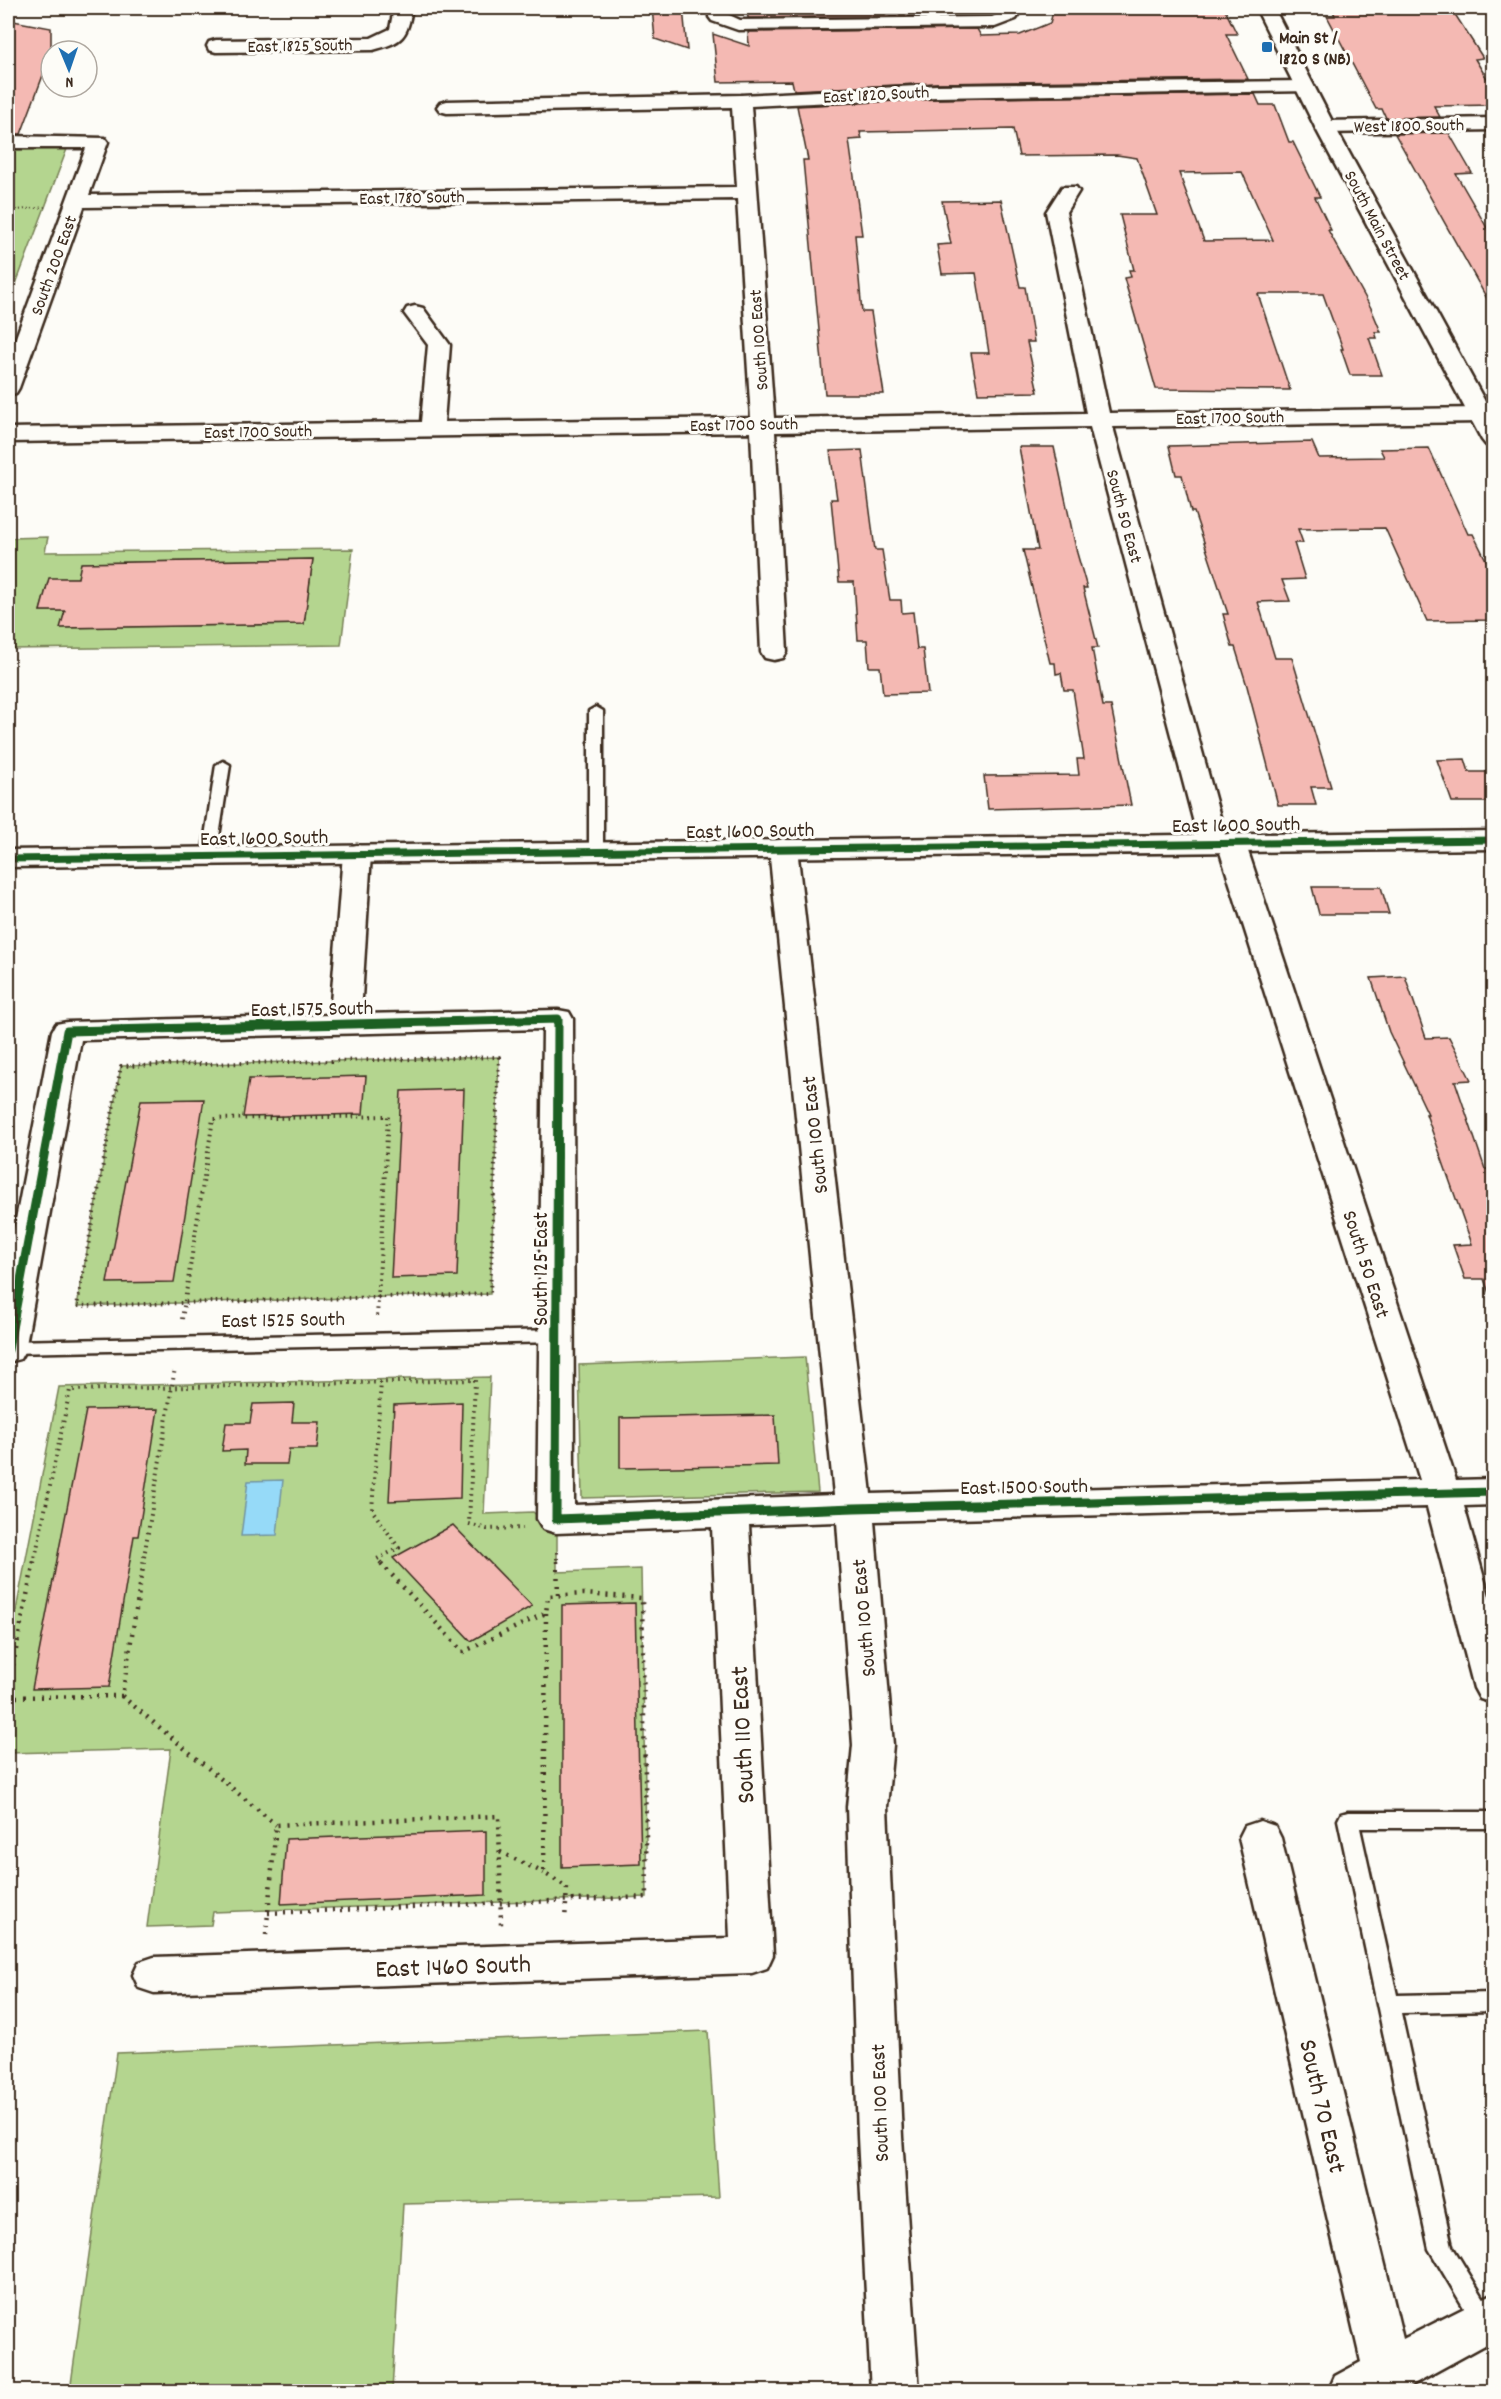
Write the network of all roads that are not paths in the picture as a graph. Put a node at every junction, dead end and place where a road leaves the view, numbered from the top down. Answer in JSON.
{"nodes":[{"id":1,"x":403,"y":8,"type":"edge"},
{"id":2,"x":1265,"y":8,"type":"edge"},
{"id":3,"x":721,"y":14,"type":"edge"},
{"id":4,"x":1005,"y":14,"type":"edge"},
{"id":5,"x":216,"y":46,"type":"dead end"},
{"id":6,"x":1305,"y":87,"type":"junction"},
{"id":7,"x":741,"y":101,"type":"junction"},
{"id":8,"x":447,"y":107,"type":"dead end"},
{"id":9,"x":1494,"y":124,"type":"edge"},
{"id":10,"x":1325,"y":127,"type":"junction"},
{"id":11,"x":8,"y":142,"type":"edge"},
{"id":12,"x":1069,"y":191,"type":"dead end"},
{"id":13,"x":747,"y":193,"type":"junction"},
{"id":14,"x":76,"y":201,"type":"junction"},
{"id":15,"x":415,"y":313,"type":"dead end"},
{"id":16,"x":8,"y":388,"type":"edge"},
{"id":17,"x":1481,"y":415,"type":"junction"},
{"id":18,"x":1099,"y":418,"type":"junction"},
{"id":19,"x":763,"y":424,"type":"junction"},
{"id":20,"x":432,"y":429,"type":"junction"},
{"id":21,"x":8,"y":435,"type":"edge"},
{"id":22,"x":1494,"y":440,"type":"edge"},
{"id":23,"x":774,"y":652,"type":"dead end"},
{"id":24,"x":596,"y":711,"type":"dead end"},
{"id":25,"x":223,"y":765,"type":"dead end"},
{"id":26,"x":1494,"y":840,"type":"edge"},
{"id":27,"x":1222,"y":842,"type":"junction"},
{"id":28,"x":783,"y":848,"type":"junction"},
{"id":29,"x":596,"y":850,"type":"junction"},
{"id":30,"x":357,"y":854,"type":"junction"},
{"id":31,"x":209,"y":856,"type":"junction"},
{"id":32,"x":8,"y":859,"type":"edge"},
{"id":33,"x":558,"y":1019,"type":"joint"},
{"id":34,"x":345,"y":1025,"type":"junction"},
{"id":35,"x":558,"y":1336,"type":"junction"},
{"id":36,"x":8,"y":1348,"type":"edge"},
{"id":37,"x":1494,"y":1492,"type":"edge"},
{"id":38,"x":1442,"y":1493,"type":"junction"},
{"id":39,"x":854,"y":1508,"type":"junction"},
{"id":40,"x":730,"y":1514,"type":"junction"},
{"id":41,"x":556,"y":1519,"type":"joint"},
{"id":42,"x":1494,"y":1688,"type":"edge"},
{"id":43,"x":1494,"y":1820,"type":"edge"},
{"id":44,"x":1260,"y":1838,"type":"dead end"},
{"id":45,"x":752,"y":1955,"type":"joint"},
{"id":46,"x":154,"y":1975,"type":"dead end"},
{"id":47,"x":1494,"y":2002,"type":"edge"},
{"id":48,"x":1387,"y":2004,"type":"junction"},
{"id":49,"x":1489,"y":2318,"type":"edge"},
{"id":50,"x":1370,"y":2382,"type":"edge"},
{"id":51,"x":895,"y":2391,"type":"edge"}],
"edges":[{"from":1,"to":5,"type":"street","name":"East 1825 South"},
{"from":2,"to":6,"type":"street","name":"South Main Street"},
{"from":3,"to":4,"type":"street"},
{"from":6,"to":7,"type":"street","name":"East 1820 South"},
{"from":6,"to":10,"type":"street","name":"South Main Street"},
{"from":7,"to":8,"type":"street","name":"East 1820 South"},
{"from":7,"to":13,"type":"street","name":"South 100 East"},
{"from":9,"to":10,"type":"street","name":"West 1800 South"},
{"from":10,"to":17,"type":"street","name":"South Main Street"},
{"from":11,"to":14,"type":"street","name":"South 200 East"},
{"from":12,"to":18,"type":"street","name":"South 50 East"},
{"from":13,"to":14,"type":"street","name":"East 1780 South"},
{"from":13,"to":19,"type":"street","name":"South 100 East"},
{"from":14,"to":16,"type":"street","name":"South 200 East"},
{"from":15,"to":20,"type":"street"},
{"from":17,"to":18,"type":"street","name":"East 1700 South"},
{"from":17,"to":22,"type":"street","name":"South Main Street"},
{"from":18,"to":19,"type":"street","name":"East 1700 South"},
{"from":18,"to":27,"type":"street","name":"South 50 East"},
{"from":19,"to":20,"type":"street","name":"East 1700 South"},
{"from":19,"to":23,"type":"street","name":"South 100 East"},
{"from":20,"to":21,"type":"street","name":"East 1700 South"},
{"from":24,"to":29,"type":"lane"},
{"from":25,"to":31,"type":"lane"},
{"from":26,"to":27,"type":"street","name":"East 1600 South"},
{"from":27,"to":28,"type":"street","name":"East 1600 South"},
{"from":27,"to":38,"type":"street","name":"South 50 East"},
{"from":28,"to":29,"type":"street","name":"East 1600 South"},
{"from":28,"to":39,"type":"street","name":"South 100 East"},
{"from":29,"to":30,"type":"street","name":"East 1600 South"},
{"from":30,"to":31,"type":"street","name":"East 1600 South"},
{"from":30,"to":34,"type":"street"},
{"from":31,"to":32,"type":"street","name":"East 1600 South"},
{"from":33,"to":34,"type":"street","name":"East 1575 South"},
{"from":33,"to":35,"type":"street","name":"South 125 East"},
{"from":34,"to":36,"type":"street","name":"East 1575 South"},
{"from":35,"to":36,"type":"lane","name":"East 1525 South"},
{"from":35,"to":41,"type":"street","name":"South 125 East"},
{"from":37,"to":38,"type":"street","name":"East 1500 South"},
{"from":38,"to":39,"type":"street","name":"East 1500 South"},
{"from":38,"to":42,"type":"street","name":"South 50 East"},
{"from":39,"to":40,"type":"street","name":"East 1500 South"},
{"from":39,"to":51,"type":"street","name":"South 100 East"},
{"from":40,"to":41,"type":"street","name":"East 1500 South"},
{"from":40,"to":45,"type":"street","name":"South 110 East"},
{"from":43,"to":48,"type":"lane"},
{"from":44,"to":50,"type":"street","name":"South 70 East"},
{"from":45,"to":46,"type":"street","name":"East 1460 South"},
{"from":47,"to":48,"type":"lane"},
{"from":48,"to":49,"type":"lane"},
{"from":49,"to":50,"type":"street"}]}
